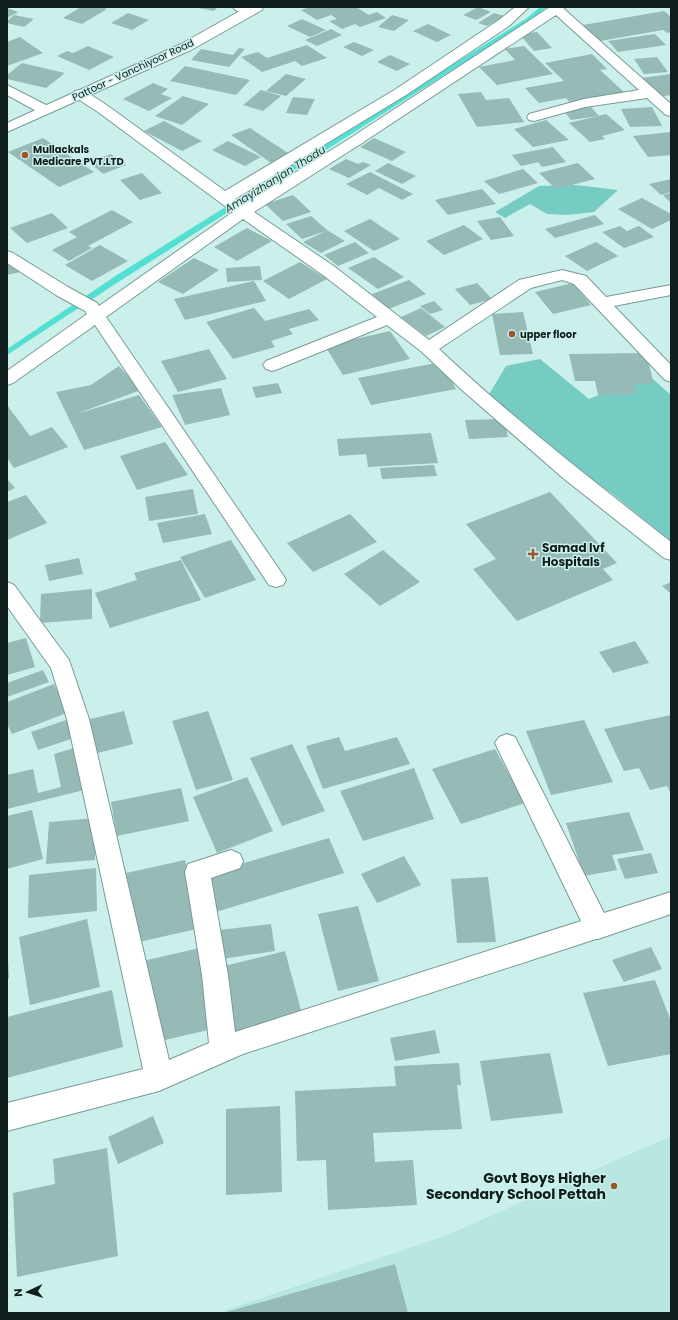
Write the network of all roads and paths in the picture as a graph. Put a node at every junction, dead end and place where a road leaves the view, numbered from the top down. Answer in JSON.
{"nodes":[{"id":1,"x":523,"y":7,"type":"edge"},
{"id":2,"x":248,"y":8,"type":"edge"},
{"id":3,"x":558,"y":8,"type":"edge"},
{"id":4,"x":7,"y":89,"type":"edge"},
{"id":5,"x":650,"y":93,"type":"junction"},
{"id":6,"x":80,"y":94,"type":"junction"},
{"id":7,"x":45,"y":110,"type":"junction"},
{"id":8,"x":671,"y":112,"type":"edge"},
{"id":9,"x":534,"y":117,"type":"dead end"},
{"id":10,"x":7,"y":128,"type":"edge"},
{"id":11,"x":225,"y":198,"type":"junction"},
{"id":12,"x":243,"y":212,"type":"junction"},
{"id":13,"x":7,"y":256,"type":"edge"},
{"id":14,"x":671,"y":290,"type":"edge"},
{"id":15,"x":602,"y":304,"type":"junction"},
{"id":16,"x":94,"y":311,"type":"junction"},
{"id":17,"x":390,"y":318,"type":"junction"},
{"id":18,"x":428,"y":348,"type":"junction"},
{"id":19,"x":272,"y":364,"type":"dead end"},
{"id":20,"x":671,"y":376,"type":"edge"},
{"id":21,"x":7,"y":379,"type":"edge"},
{"id":22,"x":671,"y":553,"type":"edge"},
{"id":23,"x":276,"y":580,"type":"dead end"},
{"id":24,"x":7,"y":590,"type":"edge"},
{"id":25,"x":507,"y":743,"type":"dead end"},
{"id":26,"x":231,"y":861,"type":"dead end"},
{"id":27,"x":671,"y":903,"type":"edge"},
{"id":28,"x":598,"y":928,"type":"junction"},
{"id":29,"x":223,"y":1050,"type":"junction"},
{"id":30,"x":160,"y":1078,"type":"junction"},
{"id":31,"x":7,"y":1117,"type":"edge"}],
"edges":[{"from":1,"to":11,"type":"street"},
{"from":2,"to":6,"type":"street","name":"Pattoor - Vanchiyoor Road"},
{"from":3,"to":5,"type":"street"},
{"from":3,"to":12,"type":"street"},
{"from":4,"to":7,"type":"street"},
{"from":5,"to":8,"type":"street"},
{"from":5,"to":9,"type":"street"},
{"from":6,"to":7,"type":"street","name":"Pattoor - Vanchiyoor Road"},
{"from":6,"to":11,"type":"street"},
{"from":7,"to":10,"type":"street","name":"Pattoor - Vanchiyoor Road"},
{"from":11,"to":12,"type":"street"},
{"from":12,"to":16,"type":"street"},
{"from":12,"to":17,"type":"street"},
{"from":13,"to":16,"type":"street"},
{"from":14,"to":15,"type":"street"},
{"from":15,"to":18,"type":"street"},
{"from":15,"to":20,"type":"street"},
{"from":16,"to":21,"type":"street"},
{"from":16,"to":23,"type":"street"},
{"from":17,"to":18,"type":"street"},
{"from":17,"to":19,"type":"street"},
{"from":18,"to":22,"type":"street"},
{"from":24,"to":30,"type":"street"},
{"from":25,"to":28,"type":"street"},
{"from":26,"to":29,"type":"street"},
{"from":27,"to":28,"type":"street"},
{"from":28,"to":29,"type":"street"},
{"from":29,"to":30,"type":"street"},
{"from":30,"to":31,"type":"street"}]}
